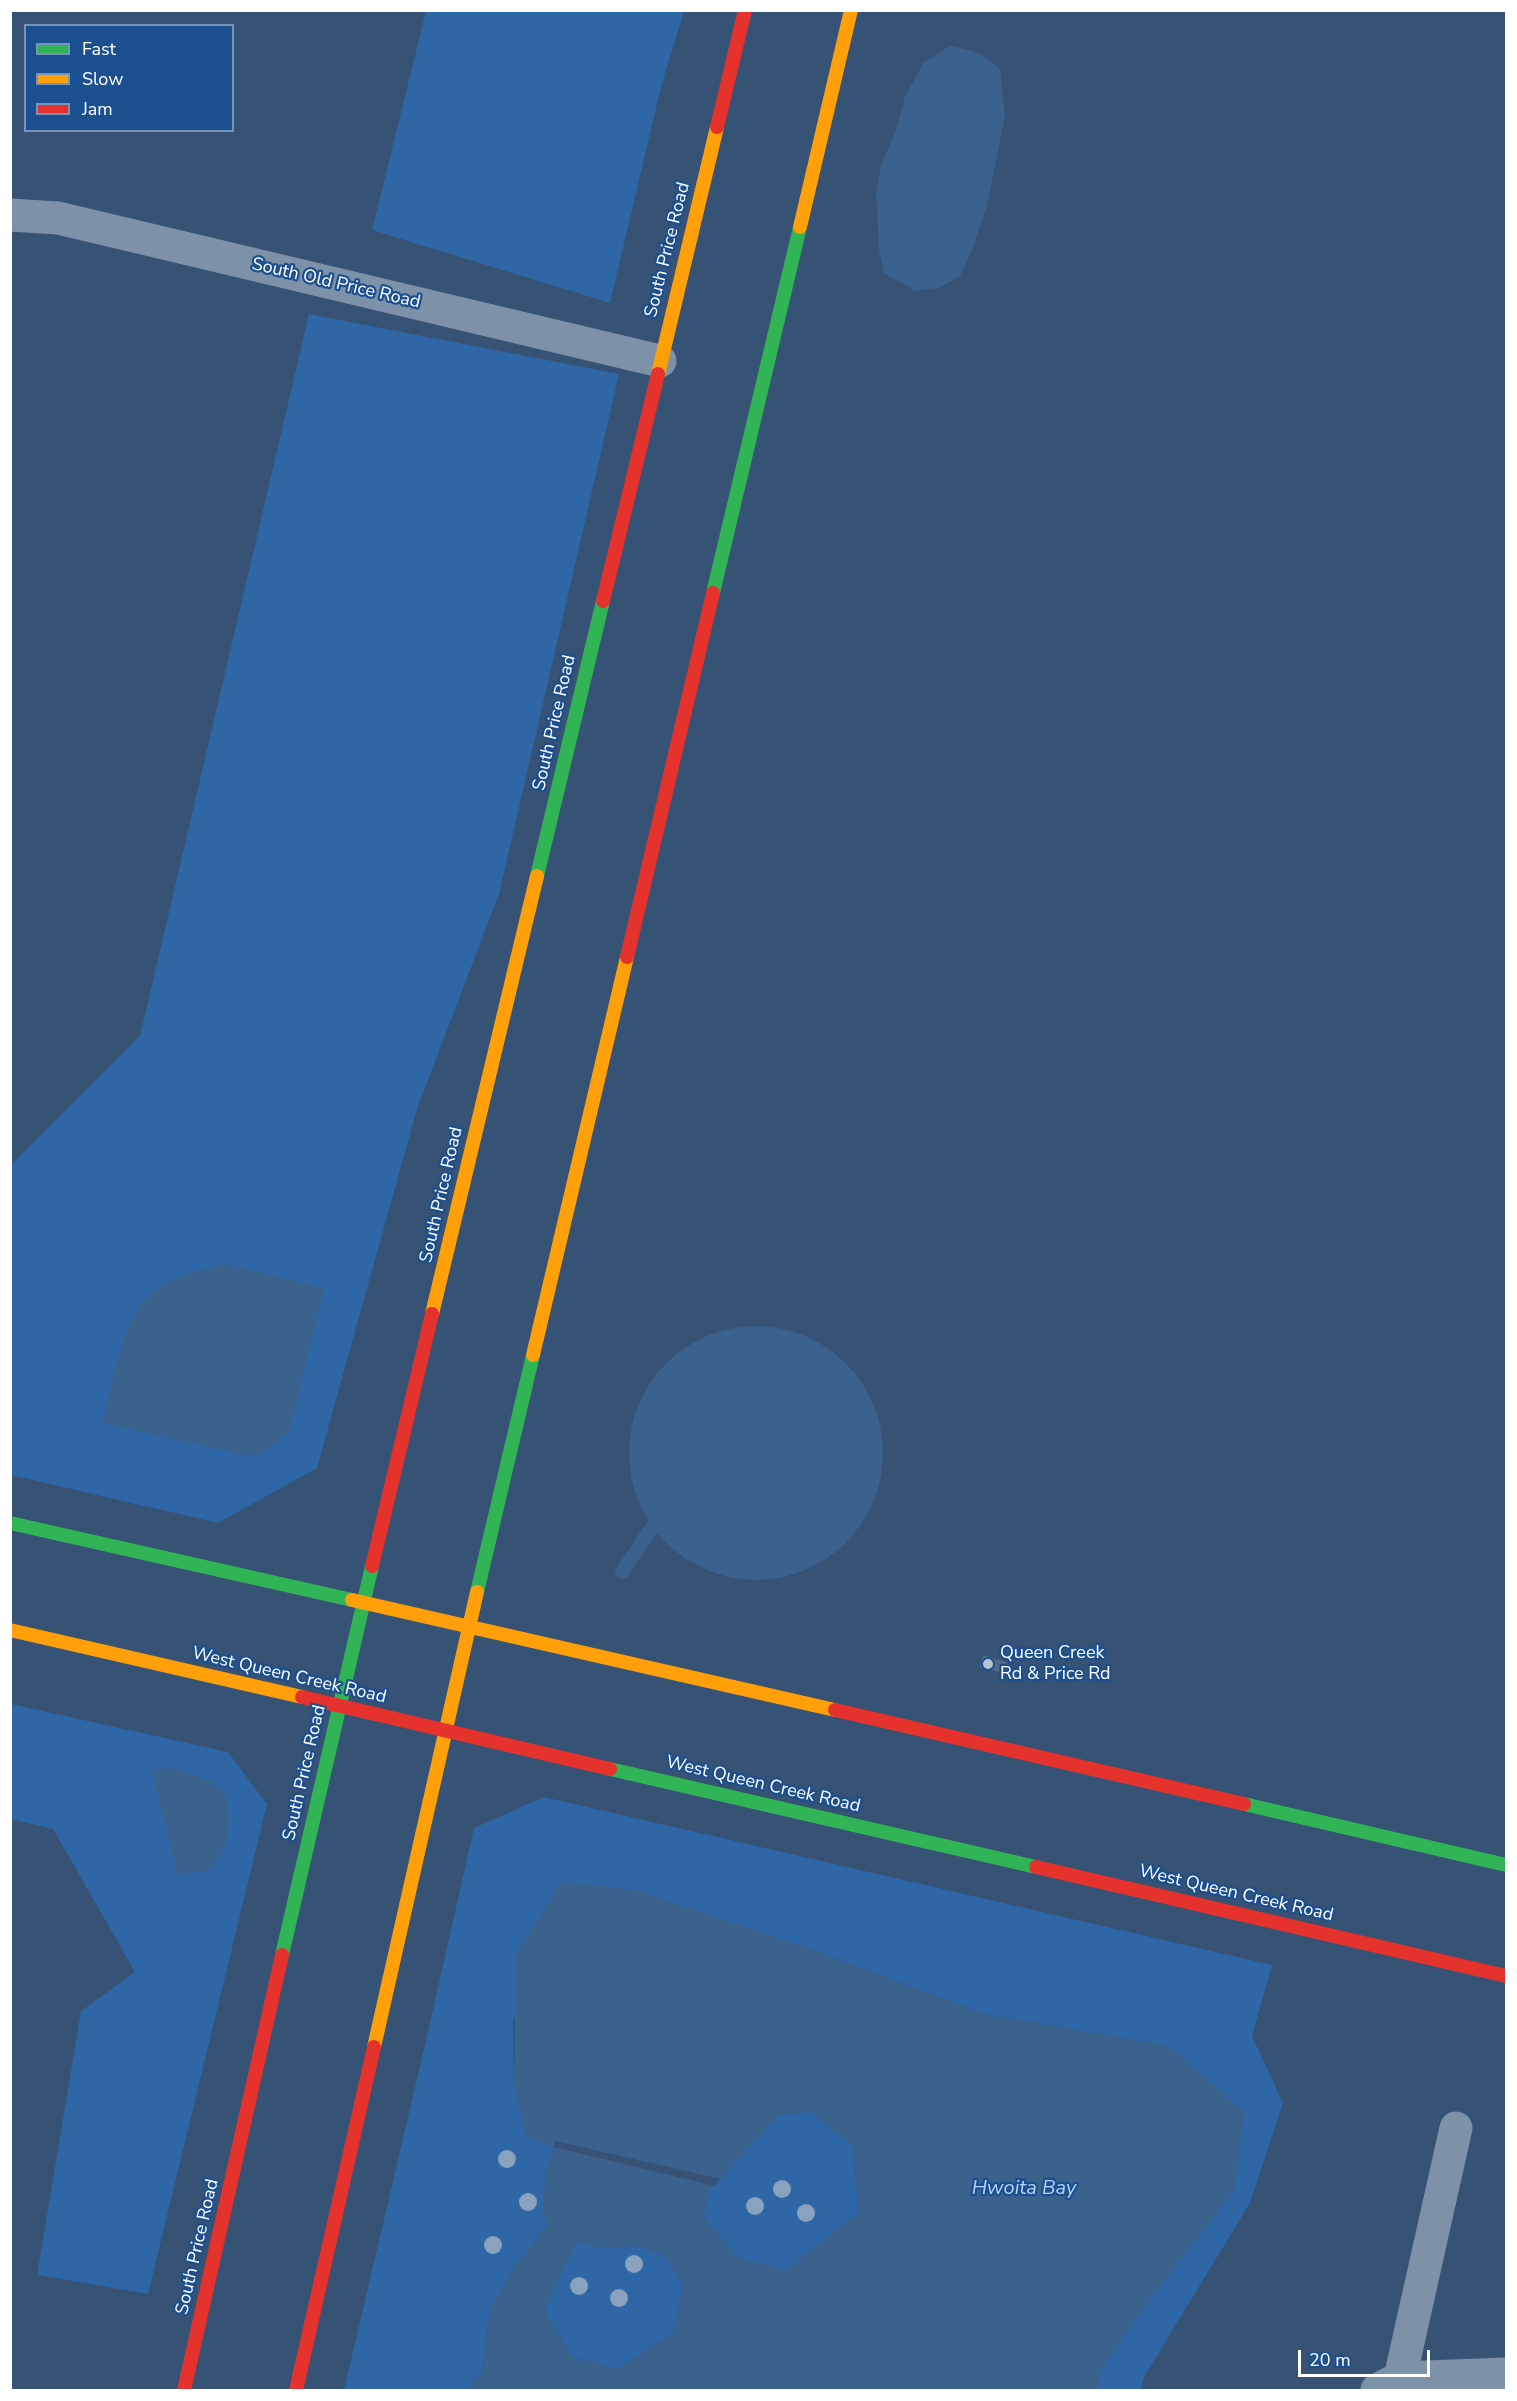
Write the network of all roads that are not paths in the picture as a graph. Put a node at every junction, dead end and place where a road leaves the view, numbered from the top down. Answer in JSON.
{"nodes":[{"id":1,"x":745,"y":10,"type":"edge"},
{"id":2,"x":851,"y":10,"type":"edge"},
{"id":3,"x":10,"y":215,"type":"edge"},
{"id":4,"x":660,"y":361,"type":"junction"},
{"id":5,"x":10,"y":1523,"type":"edge"},
{"id":6,"x":363,"y":1602,"type":"junction"},
{"id":7,"x":470,"y":1627,"type":"junction"},
{"id":8,"x":10,"y":1630,"type":"edge"},
{"id":9,"x":338,"y":1706,"type":"junction"},
{"id":10,"x":445,"y":1731,"type":"junction"},
{"id":11,"x":1506,"y":1865,"type":"edge"},
{"id":12,"x":1506,"y":1976,"type":"edge"},
{"id":13,"x":1456,"y":2128,"type":"dead end"},
{"id":14,"x":1506,"y":2374,"type":"edge"},
{"id":15,"x":1388,"y":2384,"type":"edge"},
{"id":16,"x":184,"y":2391,"type":"edge"},
{"id":17,"x":296,"y":2391,"type":"edge"}],
"edges":[{"from":1,"to":4,"type":"main road","name":"South Price Road"},
{"from":2,"to":7,"type":"main road"},
{"from":3,"to":4,"type":"street","name":"South Old Price Road"},
{"from":4,"to":6,"type":"main road","name":"South Price Road"},
{"from":5,"to":6,"type":"main road"},
{"from":6,"to":7,"type":"main road"},
{"from":6,"to":9,"type":"main road","name":"South Price Road"},
{"from":7,"to":10,"type":"main road"},
{"from":7,"to":11,"type":"main road"},
{"from":8,"to":9,"type":"main road","name":"West Queen Creek Road"},
{"from":9,"to":10,"type":"main road","name":"West Queen Creek Road"},
{"from":9,"to":16,"type":"main road","name":"South Price Road"},
{"from":10,"to":12,"type":"main road","name":"West Queen Creek Road"},
{"from":10,"to":17,"type":"main road"},
{"from":13,"to":15,"type":"street"},
{"from":14,"to":15,"type":"street"}]}
